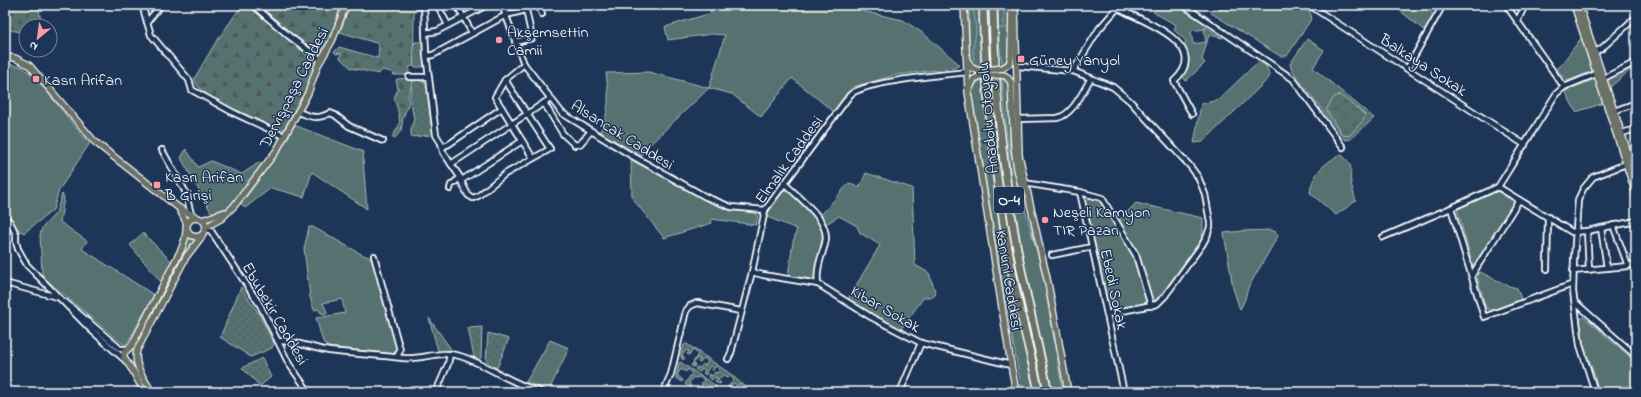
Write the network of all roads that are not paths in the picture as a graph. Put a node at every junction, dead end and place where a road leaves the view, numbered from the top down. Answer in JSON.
{"nodes":[{"id":1,"x":142,"y":5,"type":"edge"},
{"id":2,"x":161,"y":5,"type":"edge"},
{"id":3,"x":253,"y":5,"type":"edge"},
{"id":4,"x":346,"y":5,"type":"edge"},
{"id":5,"x":424,"y":5,"type":"edge"},
{"id":6,"x":457,"y":5,"type":"edge"},
{"id":7,"x":487,"y":5,"type":"edge"},
{"id":8,"x":502,"y":5,"type":"edge"},
{"id":9,"x":538,"y":5,"type":"edge"},
{"id":10,"x":964,"y":5,"type":"edge"},
{"id":11,"x":983,"y":5,"type":"edge"},
{"id":12,"x":993,"y":5,"type":"edge"},
{"id":13,"x":1012,"y":5,"type":"edge"},
{"id":14,"x":1015,"y":5,"type":"edge"},
{"id":15,"x":1183,"y":5,"type":"edge"},
{"id":16,"x":1309,"y":5,"type":"edge"},
{"id":17,"x":1443,"y":5,"type":"edge"},
{"id":18,"x":1506,"y":5,"type":"edge"},
{"id":19,"x":1525,"y":5,"type":"edge"},
{"id":20,"x":1574,"y":5,"type":"edge"},
{"id":21,"x":1580,"y":5,"type":"edge"},
{"id":22,"x":525,"y":7,"type":"edge"},
{"id":23,"x":1119,"y":7,"type":"edge"},
{"id":24,"x":440,"y":8,"type":"dead end"},
{"id":25,"x":542,"y":14,"type":"dead end"},
{"id":26,"x":506,"y":15,"type":"junction"},
{"id":27,"x":464,"y":17,"type":"junction"},
{"id":28,"x":1636,"y":17,"type":"edge"},
{"id":29,"x":147,"y":22,"type":"junction"},
{"id":30,"x":1518,"y":22,"type":"junction"},
{"id":31,"x":448,"y":25,"type":"junction"},
{"id":32,"x":425,"y":33,"type":"junction"},
{"id":33,"x":472,"y":33,"type":"junction"},
{"id":34,"x":515,"y":42,"type":"junction"},
{"id":35,"x":1594,"y":52,"type":"junction"},
{"id":36,"x":426,"y":56,"type":"junction"},
{"id":37,"x":966,"y":56,"type":"junction"},
{"id":38,"x":5,"y":57,"type":"edge"},
{"id":39,"x":320,"y":59,"type":"junction"},
{"id":40,"x":1636,"y":62,"type":"edge"},
{"id":41,"x":524,"y":64,"type":"junction"},
{"id":42,"x":1018,"y":66,"type":"junction"},
{"id":43,"x":1407,"y":69,"type":"junction"},
{"id":44,"x":1002,"y":71,"type":"junction"},
{"id":45,"x":1072,"y":71,"type":"junction"},
{"id":46,"x":967,"y":72,"type":"junction"},
{"id":47,"x":980,"y":74,"type":"junction"},
{"id":48,"x":1596,"y":74,"type":"junction"},
{"id":49,"x":410,"y":76,"type":"dead end"},
{"id":50,"x":428,"y":77,"type":"junction"},
{"id":51,"x":1091,"y":78,"type":"junction"},
{"id":52,"x":1604,"y":78,"type":"junction"},
{"id":53,"x":505,"y":80,"type":"junction"},
{"id":54,"x":1564,"y":87,"type":"junction"},
{"id":55,"x":968,"y":92,"type":"junction"},
{"id":56,"x":550,"y":99,"type":"junction"},
{"id":57,"x":1636,"y":102,"type":"edge"},
{"id":58,"x":544,"y":103,"type":"junction"},
{"id":59,"x":502,"y":108,"type":"junction"},
{"id":60,"x":298,"y":112,"type":"junction"},
{"id":61,"x":1612,"y":112,"type":"junction"},
{"id":62,"x":527,"y":114,"type":"junction"},
{"id":63,"x":1192,"y":114,"type":"dead end"},
{"id":64,"x":1018,"y":119,"type":"junction"},
{"id":65,"x":512,"y":124,"type":"junction"},
{"id":66,"x":1636,"y":129,"type":"edge"},
{"id":67,"x":591,"y":131,"type":"junction"},
{"id":68,"x":1622,"y":133,"type":"junction"},
{"id":69,"x":284,"y":136,"type":"junction"},
{"id":70,"x":383,"y":141,"type":"dead end"},
{"id":71,"x":522,"y":141,"type":"junction"},
{"id":72,"x":1525,"y":145,"type":"junction"},
{"id":73,"x":442,"y":147,"type":"junction"},
{"id":74,"x":1343,"y":147,"type":"dead end"},
{"id":75,"x":162,"y":150,"type":"dead end"},
{"id":76,"x":532,"y":158,"type":"junction"},
{"id":77,"x":451,"y":164,"type":"junction"},
{"id":78,"x":1626,"y":164,"type":"junction"},
{"id":79,"x":1636,"y":177,"type":"edge"},
{"id":80,"x":461,"y":179,"type":"junction"},
{"id":81,"x":784,"y":183,"type":"junction"},
{"id":82,"x":1024,"y":183,"type":"junction"},
{"id":83,"x":1498,"y":187,"type":"junction"},
{"id":84,"x":450,"y":189,"type":"dead end"},
{"id":85,"x":1080,"y":192,"type":"junction"},
{"id":86,"x":1636,"y":194,"type":"edge"},
{"id":87,"x":1519,"y":200,"type":"junction"},
{"id":88,"x":234,"y":206,"type":"junction"},
{"id":89,"x":179,"y":208,"type":"junction"},
{"id":90,"x":1450,"y":208,"type":"junction"},
{"id":91,"x":765,"y":210,"type":"junction"},
{"id":92,"x":191,"y":214,"type":"junction"},
{"id":93,"x":1548,"y":217,"type":"junction"},
{"id":94,"x":5,"y":219,"type":"edge"},
{"id":95,"x":201,"y":219,"type":"junction"},
{"id":96,"x":1636,"y":221,"type":"edge"},
{"id":97,"x":1613,"y":225,"type":"junction"},
{"id":98,"x":186,"y":226,"type":"junction"},
{"id":99,"x":206,"y":228,"type":"junction"},
{"id":100,"x":1601,"y":228,"type":"junction"},
{"id":101,"x":1587,"y":231,"type":"junction"},
{"id":102,"x":1576,"y":232,"type":"junction"},
{"id":103,"x":202,"y":236,"type":"junction"},
{"id":104,"x":1383,"y":237,"type":"dead end"},
{"id":105,"x":1092,"y":247,"type":"junction"},
{"id":106,"x":1052,"y":255,"type":"dead end"},
{"id":107,"x":374,"y":256,"type":"dead end"},
{"id":108,"x":1043,"y":257,"type":"junction"},
{"id":109,"x":1636,"y":263,"type":"edge"},
{"id":110,"x":1628,"y":266,"type":"junction"},
{"id":111,"x":1607,"y":268,"type":"junction"},
{"id":112,"x":1547,"y":269,"type":"dead end"},
{"id":113,"x":1589,"y":270,"type":"junction"},
{"id":114,"x":752,"y":272,"type":"junction"},
{"id":115,"x":1573,"y":272,"type":"junction"},
{"id":116,"x":1472,"y":275,"type":"junction"},
{"id":117,"x":5,"y":283,"type":"edge"},
{"id":118,"x":818,"y":284,"type":"junction"},
{"id":119,"x":1573,"y":284,"type":"junction"},
{"id":120,"x":59,"y":297,"type":"junction"},
{"id":121,"x":1574,"y":301,"type":"junction"},
{"id":122,"x":1151,"y":306,"type":"junction"},
{"id":123,"x":741,"y":311,"type":"junction"},
{"id":124,"x":1107,"y":314,"type":"junction"},
{"id":125,"x":278,"y":341,"type":"junction"},
{"id":126,"x":921,"y":343,"type":"junction"},
{"id":127,"x":128,"y":349,"type":"junction"},
{"id":128,"x":450,"y":354,"type":"junction"},
{"id":129,"x":136,"y":355,"type":"junction"},
{"id":130,"x":1636,"y":356,"type":"edge"},
{"id":131,"x":397,"y":357,"type":"junction"},
{"id":132,"x":728,"y":359,"type":"dead end"},
{"id":133,"x":125,"y":360,"type":"junction"},
{"id":134,"x":1011,"y":365,"type":"junction"},
{"id":135,"x":144,"y":392,"type":"edge"},
{"id":136,"x":152,"y":392,"type":"edge"},
{"id":137,"x":309,"y":392,"type":"edge"},
{"id":138,"x":436,"y":392,"type":"edge"},
{"id":139,"x":541,"y":392,"type":"edge"},
{"id":140,"x":662,"y":392,"type":"edge"},
{"id":141,"x":900,"y":392,"type":"edge"},
{"id":142,"x":1016,"y":392,"type":"edge"},
{"id":143,"x":1039,"y":392,"type":"edge"},
{"id":144,"x":1048,"y":392,"type":"edge"},
{"id":145,"x":1068,"y":392,"type":"edge"},
{"id":146,"x":1124,"y":392,"type":"edge"},
{"id":147,"x":1595,"y":392,"type":"edge"}],
"edges":[{"from":1,"to":29,"type":"street"},
{"from":2,"to":29,"type":"street"},
{"from":3,"to":39,"type":"street"},
{"from":4,"to":39,"type":"main road","name":"Dervişpaşa Caddesi"},
{"from":5,"to":32,"type":"street"},
{"from":6,"to":27,"type":"street"},
{"from":7,"to":27,"type":"street"},
{"from":8,"to":26,"type":"street","name":"Alsancak Caddesi"},
{"from":9,"to":25,"type":"street"},
{"from":10,"to":37,"type":"main road","name":"Kanuni Caddesi"},
{"from":11,"to":143,"type":"highway","name":"Anadolu Otoyolu","number":"O-4"},
{"from":12,"to":144,"type":"highway","name":"Anadolu Otoyolu","number":"O-4"},
{"from":13,"to":44,"type":"main road"},
{"from":14,"to":42,"type":"main road"},
{"from":15,"to":74,"type":"street"},
{"from":16,"to":43,"type":"street","name":"Balkaya Sokak"},
{"from":17,"to":43,"type":"street"},
{"from":18,"to":30,"type":"street"},
{"from":19,"to":30,"type":"street"},
{"from":20,"to":48,"type":"main road"},
{"from":21,"to":35,"type":"main road"},
{"from":22,"to":26,"type":"street"},
{"from":22,"to":34,"type":"street"},
{"from":23,"to":45,"type":"street"},
{"from":23,"to":63,"type":"street"},
{"from":24,"to":31,"type":"street"},
{"from":26,"to":33,"type":"street"},
{"from":26,"to":34,"type":"street","name":"Alsancak Caddesi"},
{"from":27,"to":31,"type":"street"},
{"from":27,"to":33,"type":"street"},
{"from":28,"to":35,"type":"street"},
{"from":29,"to":69,"type":"street"},
{"from":30,"to":54,"type":"street"},
{"from":31,"to":32,"type":"street"},
{"from":32,"to":36,"type":"street"},
{"from":33,"to":36,"type":"street"},
{"from":34,"to":41,"type":"street","name":"Alsancak Caddesi"},
{"from":35,"to":52,"type":"main road"},
{"from":36,"to":50,"type":"street"},
{"from":37,"to":46,"type":"main road","name":"Kanuni Caddesi"},
{"from":37,"to":47,"type":"main road"},
{"from":38,"to":89,"type":"main road"},
{"from":39,"to":60,"type":"main road","name":"Dervişpaşa Caddesi"},
{"from":40,"to":52,"type":"street"},
{"from":41,"to":53,"type":"street"},
{"from":41,"to":56,"type":"street","name":"Alsancak Caddesi"},
{"from":42,"to":45,"type":"street"},
{"from":42,"to":64,"type":"main road"},
{"from":43,"to":72,"type":"street","name":"Balkaya Sokak"},
{"from":44,"to":47,"type":"main road","bridge":true},
{"from":44,"to":108,"type":"main road"},
{"from":45,"to":51,"type":"street"},
{"from":46,"to":55,"type":"main road","name":"Kanuni Caddesi"},
{"from":46,"to":81,"type":"street","name":"Elmalık Caddesi"},
{"from":47,"to":55,"type":"main road"},
{"from":48,"to":54,"type":"street"},
{"from":48,"to":61,"type":"main road"},
{"from":49,"to":50,"type":"street"},
{"from":50,"to":73,"type":"street"},
{"from":51,"to":64,"type":"street"},
{"from":51,"to":122,"type":"street"},
{"from":52,"to":61,"type":"main road"},
{"from":53,"to":59,"type":"street"},
{"from":53,"to":62,"type":"street"},
{"from":54,"to":72,"type":"street"},
{"from":55,"to":134,"type":"main road","name":"Kanuni Caddesi"},
{"from":56,"to":58,"type":"street"},
{"from":56,"to":67,"type":"street","name":"Alsancak Caddesi"},
{"from":57,"to":61,"type":"street"},
{"from":58,"to":62,"type":"street"},
{"from":58,"to":67,"type":"street"},
{"from":59,"to":65,"type":"street"},
{"from":59,"to":73,"type":"street"},
{"from":60,"to":69,"type":"main road","name":"Dervişpaşa Caddesi"},
{"from":60,"to":70,"type":"street"},
{"from":61,"to":68,"type":"main road"},
{"from":61,"to":78,"type":"main road"},
{"from":62,"to":65,"type":"street"},
{"from":62,"to":76,"type":"street"},
{"from":64,"to":82,"type":"main road"},
{"from":65,"to":71,"type":"street"},
{"from":65,"to":77,"type":"street"},
{"from":66,"to":68,"type":"street"},
{"from":67,"to":91,"type":"street","name":"Alsancak Caddesi"},
{"from":68,"to":79,"type":"main road"},
{"from":69,"to":88,"type":"main road","name":"Dervişpaşa Caddesi"},
{"from":71,"to":76,"type":"street"},
{"from":71,"to":80,"type":"street"},
{"from":72,"to":83,"type":"street"},
{"from":73,"to":77,"type":"street"},
{"from":75,"to":92,"type":"street"},
{"from":76,"to":80,"type":"street"},
{"from":77,"to":80,"type":"street"},
{"from":78,"to":86,"type":"main road"},
{"from":78,"to":102,"type":"street"},
{"from":80,"to":84,"type":"street"},
{"from":81,"to":91,"type":"street","name":"Elmalık Caddesi"},
{"from":81,"to":118,"type":"street"},
{"from":82,"to":85,"type":"street"},
{"from":82,"to":108,"type":"main road"},
{"from":83,"to":87,"type":"street"},
{"from":83,"to":90,"type":"street"},
{"from":85,"to":105,"type":"street","name":"Ebedi Sokak"},
{"from":85,"to":122,"type":"street"},
{"from":87,"to":93,"type":"street"},
{"from":87,"to":116,"type":"street"},
{"from":88,"to":95,"type":"main road"},
{"from":88,"to":99,"type":"main road","name":"Dervişpaşa Caddesi"},
{"from":89,"to":92,"type":"main road"},
{"from":89,"to":98,"type":"main road"},
{"from":90,"to":104,"type":"street"},
{"from":90,"to":116,"type":"street"},
{"from":91,"to":114,"type":"street","name":"Elmalık Caddesi"},
{"from":92,"to":95,"type":"main road"},
{"from":93,"to":102,"type":"street"},
{"from":93,"to":112,"type":"street"},
{"from":94,"to":120,"type":"street"},
{"from":95,"to":98,"type":"main road"},
{"from":95,"to":99,"type":"main road"},
{"from":96,"to":97,"type":"street"},
{"from":97,"to":100,"type":"street"},
{"from":97,"to":110,"type":"street"},
{"from":98,"to":103,"type":"main road"},
{"from":98,"to":127,"type":"main road"},
{"from":99,"to":103,"type":"main road"},
{"from":99,"to":125,"type":"street","name":"Ebubekir Caddesi"},
{"from":100,"to":101,"type":"street"},
{"from":100,"to":111,"type":"street"},
{"from":101,"to":102,"type":"street"},
{"from":101,"to":113,"type":"street"},
{"from":102,"to":115,"type":"street"},
{"from":103,"to":129,"type":"main road"},
{"from":105,"to":106,"type":"street"},
{"from":105,"to":124,"type":"street","name":"Ebedi Sokak"},
{"from":107,"to":131,"type":"street"},
{"from":108,"to":145,"type":"main road"},
{"from":109,"to":110,"type":"street"},
{"from":110,"to":111,"type":"street"},
{"from":111,"to":113,"type":"street"},
{"from":113,"to":115,"type":"street"},
{"from":114,"to":118,"type":"street","name":"Kibar Sokak"},
{"from":114,"to":123,"type":"street","name":"Elmalık Caddesi"},
{"from":115,"to":119,"type":"street"},
{"from":116,"to":119,"type":"street"},
{"from":117,"to":120,"type":"street"},
{"from":118,"to":126,"type":"street","name":"Kibar Sokak"},
{"from":119,"to":121,"type":"street"},
{"from":120,"to":127,"type":"street"},
{"from":120,"to":133,"type":"street"},
{"from":121,"to":130,"type":"street"},
{"from":121,"to":147,"type":"street"},
{"from":122,"to":124,"type":"street"},
{"from":123,"to":132,"type":"street","name":"Elmalık Caddesi"},
{"from":123,"to":140,"type":"street"},
{"from":124,"to":146,"type":"street","name":"Ebedi Sokak"},
{"from":125,"to":131,"type":"street"},
{"from":125,"to":137,"type":"street","name":"Ebubekir Caddesi"},
{"from":126,"to":134,"type":"street","name":"Kibar Sokak"},
{"from":126,"to":141,"type":"street"},
{"from":127,"to":129,"type":"main road"},
{"from":127,"to":133,"type":"main road"},
{"from":128,"to":131,"type":"street"},
{"from":128,"to":138,"type":"street"},
{"from":128,"to":139,"type":"street"},
{"from":129,"to":133,"type":"main road"},
{"from":129,"to":136,"type":"main road"},
{"from":133,"to":135,"type":"main road"},
{"from":134,"to":142,"type":"main road","name":"Kanuni Caddesi"}]}
